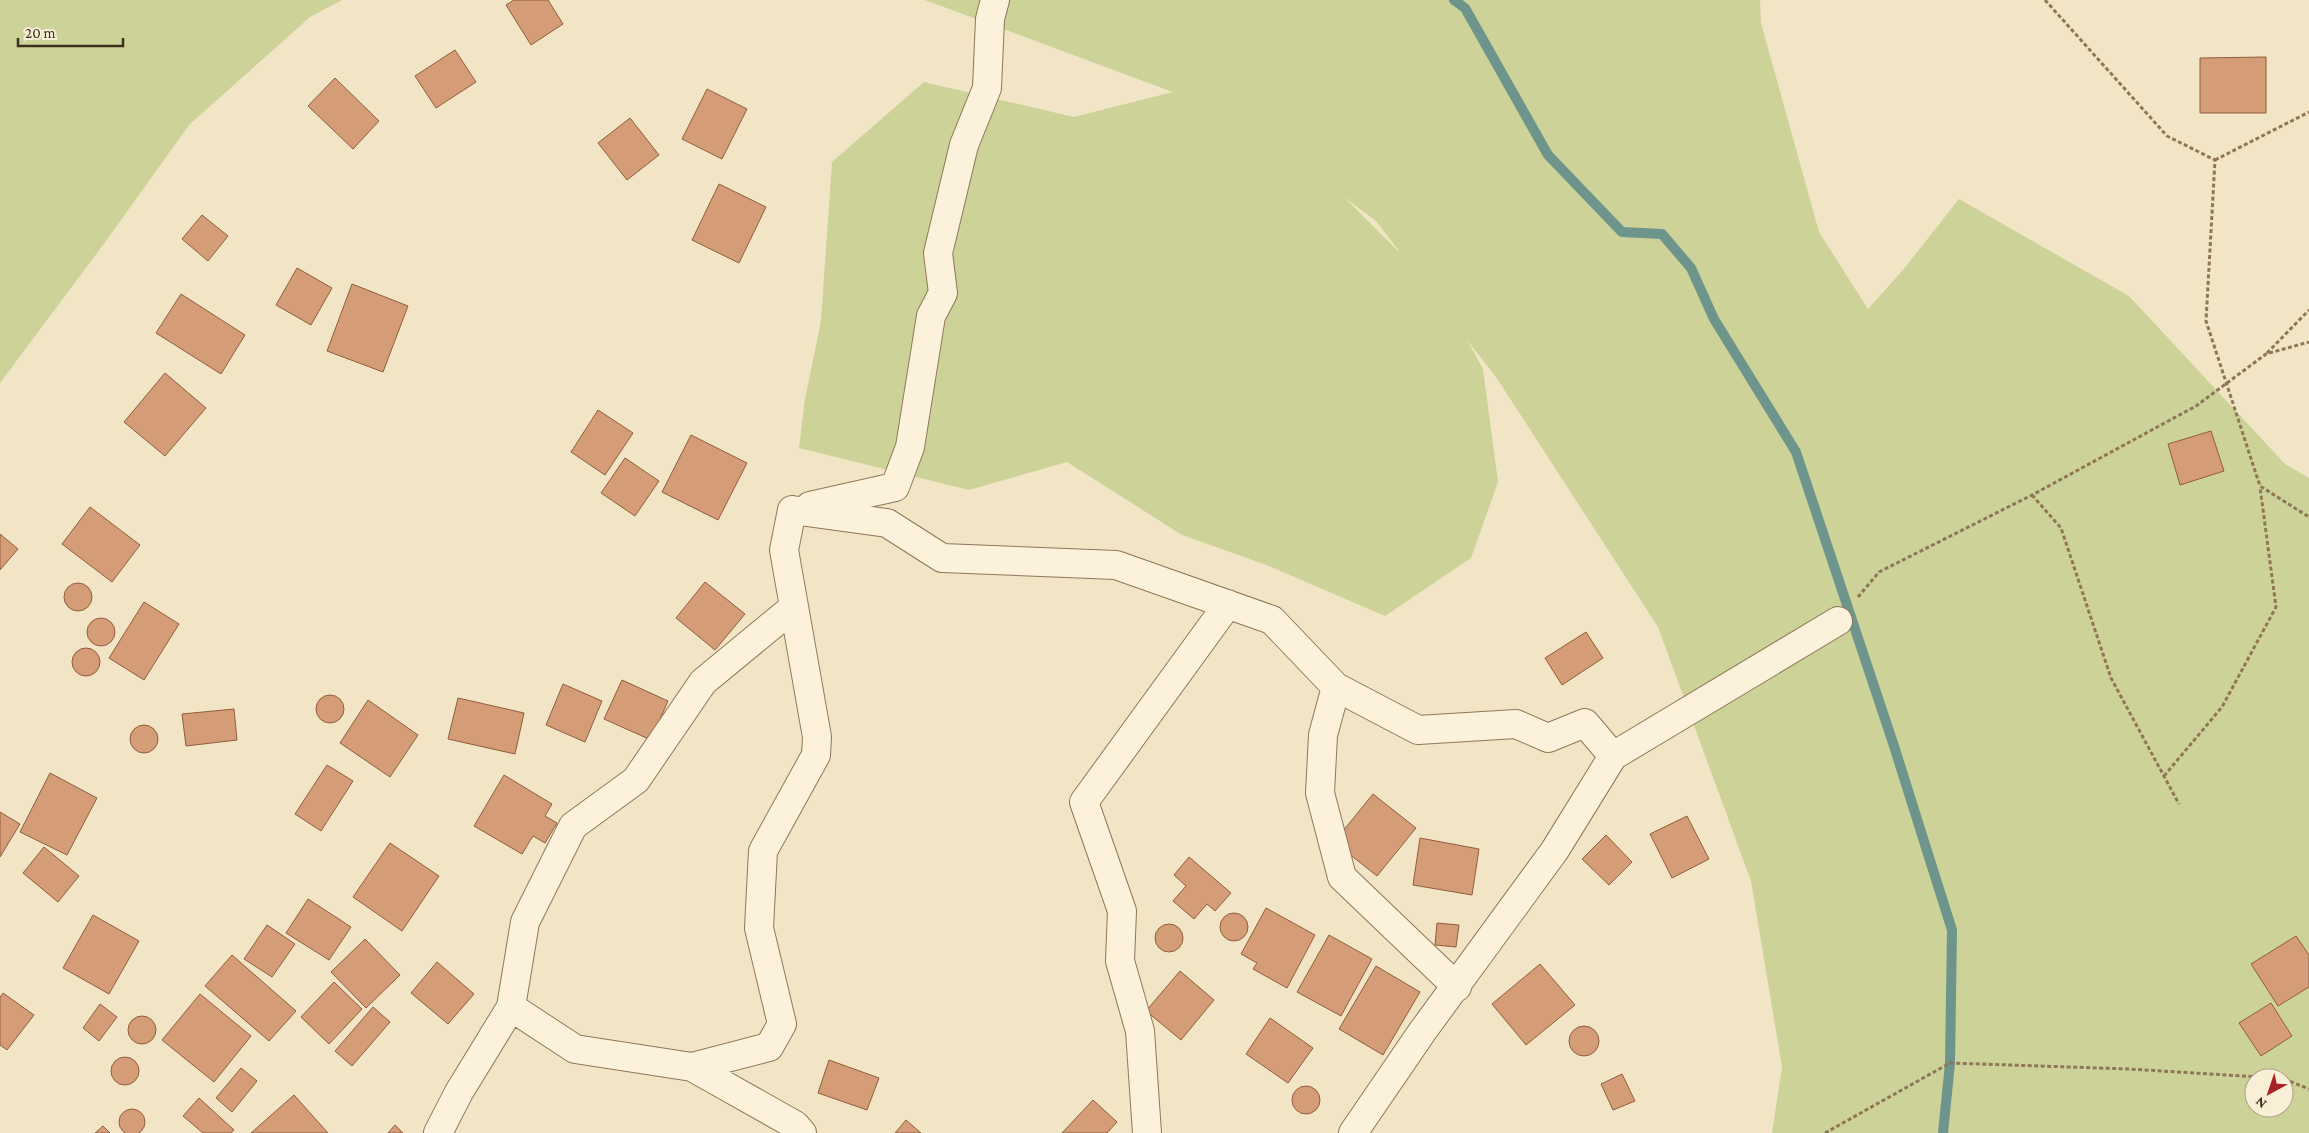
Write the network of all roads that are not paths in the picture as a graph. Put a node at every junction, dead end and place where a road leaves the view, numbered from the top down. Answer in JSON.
{"nodes":[{"id":1,"x":995,"y":0,"type":"edge"},
{"id":2,"x":792,"y":510,"type":"junction"},
{"id":3,"x":1228,"y":604,"type":"junction"},
{"id":4,"x":794,"y":607,"type":"junction"},
{"id":5,"x":1838,"y":621,"type":"dead end"},
{"id":6,"x":1336,"y":687,"type":"junction"},
{"id":7,"x":1613,"y":756,"type":"junction"},
{"id":8,"x":1457,"y":987,"type":"junction"},
{"id":9,"x":511,"y":1008,"type":"junction"},
{"id":10,"x":692,"y":1067,"type":"junction"},
{"id":11,"x":796,"y":1130,"type":"edge"},
{"id":12,"x":438,"y":1133,"type":"edge"},
{"id":13,"x":1147,"y":1133,"type":"edge"},
{"id":14,"x":1353,"y":1133,"type":"edge"}],
"edges":[{"from":1,"to":2,"type":"street"},
{"from":2,"to":3,"type":"street"},
{"from":2,"to":4,"type":"street"},
{"from":3,"to":6,"type":"street"},
{"from":3,"to":13,"type":"street"},
{"from":4,"to":9,"type":"street"},
{"from":4,"to":10,"type":"street"},
{"from":5,"to":7,"type":"street"},
{"from":6,"to":7,"type":"street"},
{"from":6,"to":8,"type":"street"},
{"from":7,"to":8,"type":"street"},
{"from":8,"to":14,"type":"street"},
{"from":9,"to":10,"type":"street"},
{"from":9,"to":12,"type":"street"},
{"from":10,"to":11,"type":"street"}]}
